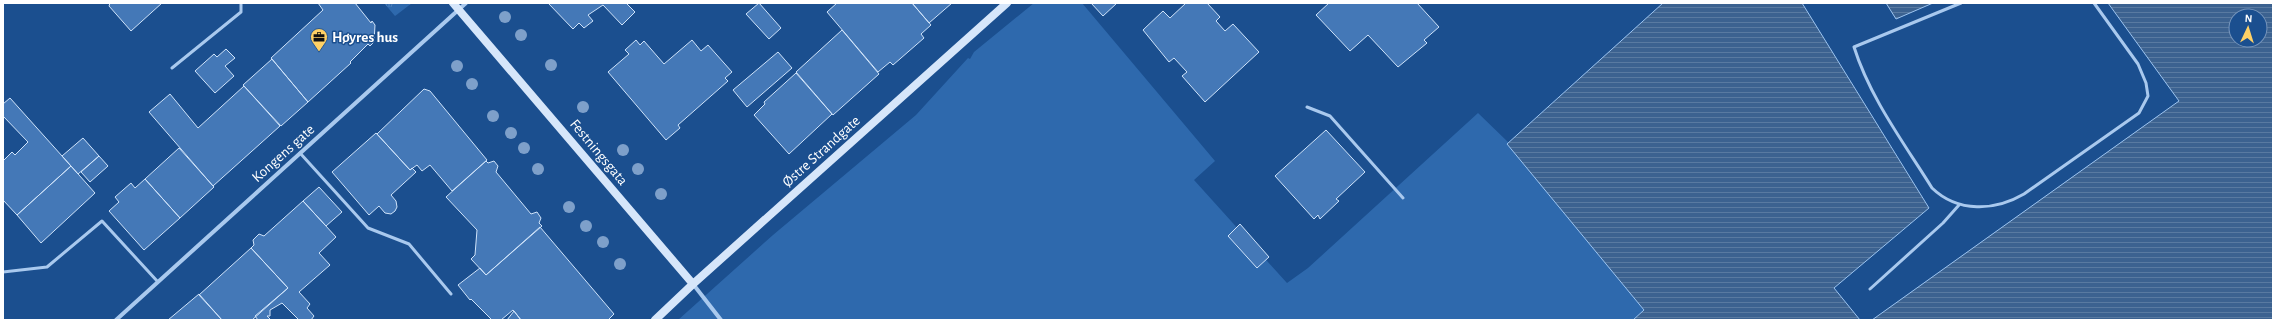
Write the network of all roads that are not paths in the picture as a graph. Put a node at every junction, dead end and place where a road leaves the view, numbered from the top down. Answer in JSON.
{"nodes":[{"id":1,"x":241,"y":3,"type":"edge"},
{"id":2,"x":453,"y":3,"type":"edge"},
{"id":3,"x":466,"y":3,"type":"edge"},
{"id":4,"x":1007,"y":3,"type":"edge"},
{"id":5,"x":1961,"y":3,"type":"edge"},
{"id":6,"x":2094,"y":3,"type":"edge"},
{"id":7,"x":458,"y":10,"type":"junction"},
{"id":8,"x":172,"y":68,"type":"dead end"},
{"id":9,"x":1307,"y":107,"type":"dead end"},
{"id":10,"x":300,"y":153,"type":"junction"},
{"id":11,"x":1403,"y":198,"type":"dead end"},
{"id":12,"x":1959,"y":205,"type":"junction"},
{"id":13,"x":3,"y":272,"type":"edge"},
{"id":14,"x":158,"y":282,"type":"junction"},
{"id":15,"x":693,"y":284,"type":"junction"},
{"id":16,"x":1870,"y":289,"type":"dead end"},
{"id":17,"x":451,"y":294,"type":"dead end"},
{"id":18,"x":116,"y":320,"type":"edge"},
{"id":19,"x":655,"y":320,"type":"edge"},
{"id":20,"x":721,"y":320,"type":"edge"}],
"edges":[{"from":1,"to":8,"type":"lane"},
{"from":2,"to":7,"type":"street","name":"Festningsgata"},
{"from":3,"to":7,"type":"street","name":"Kongens gate"},
{"from":4,"to":15,"type":"street","name":"Østre Strandgate"},
{"from":5,"to":12,"type":"lane"},
{"from":6,"to":12,"type":"lane"},
{"from":7,"to":10,"type":"street","name":"Kongens gate"},
{"from":7,"to":15,"type":"street","name":"Festningsgata"},
{"from":9,"to":11,"type":"lane"},
{"from":10,"to":14,"type":"street","name":"Kongens gate"},
{"from":10,"to":17,"type":"lane"},
{"from":12,"to":16,"type":"lane"},
{"from":13,"to":14,"type":"lane"},
{"from":14,"to":18,"type":"street","name":"Kongens gate"},
{"from":15,"to":19,"type":"street","name":"Østre Strandgate"},
{"from":15,"to":20,"type":"street","name":"Festningsgata"}]}
